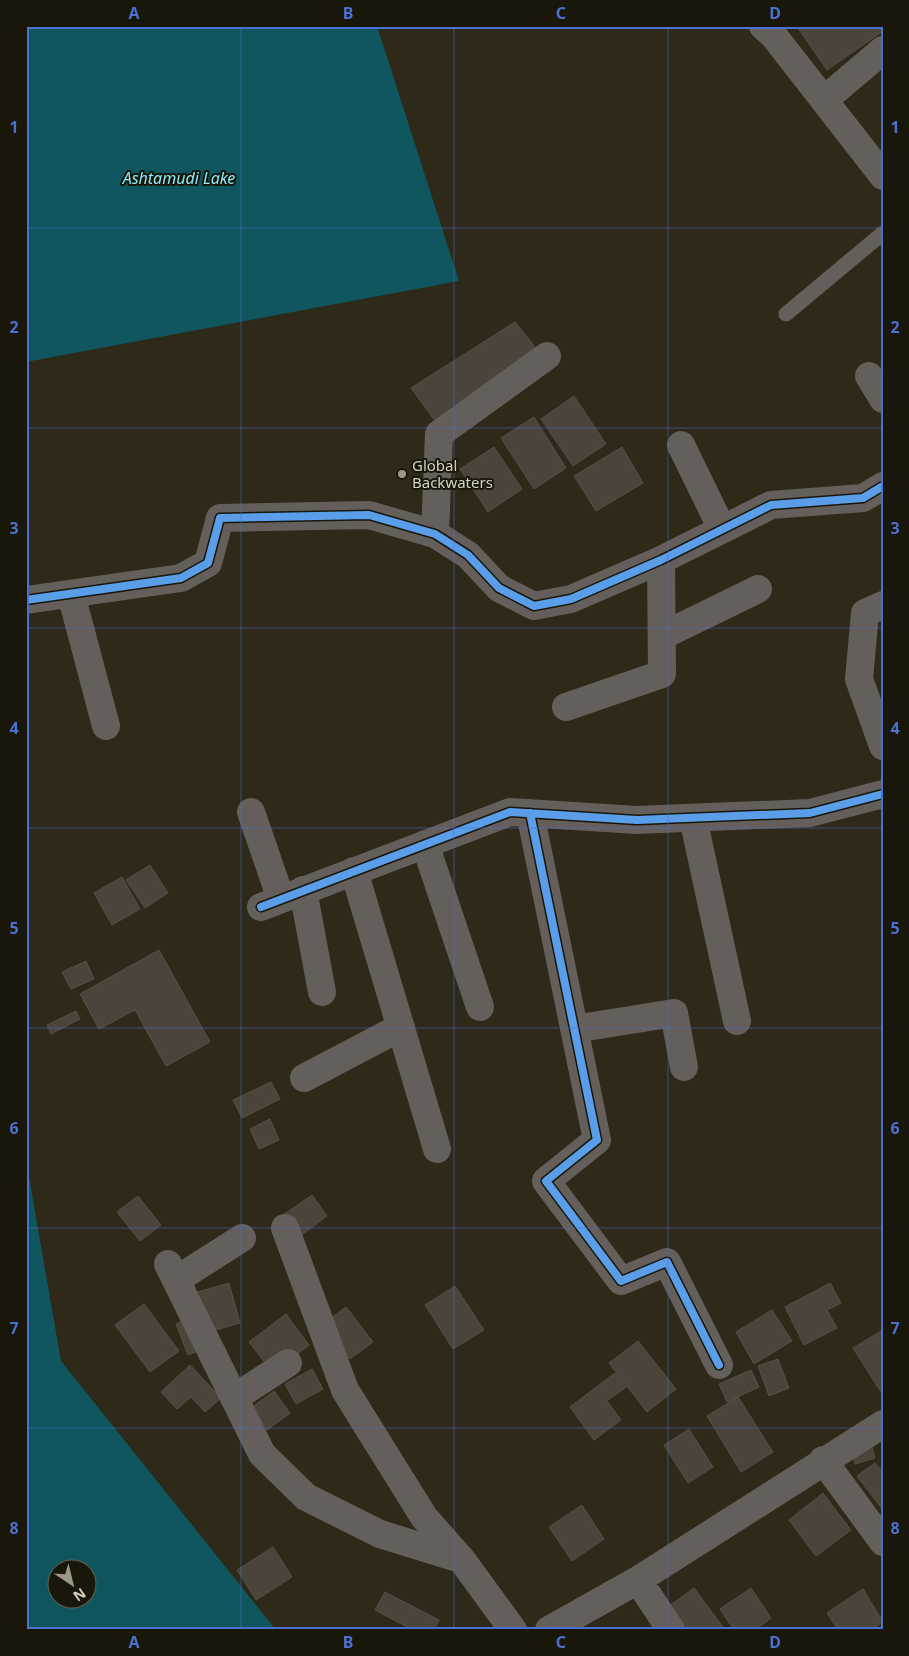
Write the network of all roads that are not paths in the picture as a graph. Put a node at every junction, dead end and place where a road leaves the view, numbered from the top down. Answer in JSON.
{"nodes":[{"id":1,"x":763,"y":26,"type":"edge"},
{"id":2,"x":883,"y":50,"type":"edge"},
{"id":3,"x":824,"y":100,"type":"junction"},
{"id":4,"x":883,"y":176,"type":"edge"},
{"id":5,"x":883,"y":233,"type":"edge"},
{"id":6,"x":786,"y":314,"type":"dead end"},
{"id":7,"x":547,"y":356,"type":"dead end"},
{"id":8,"x":681,"y":445,"type":"dead end"},
{"id":9,"x":883,"y":486,"type":"edge"},
{"id":10,"x":722,"y":529,"type":"junction"},
{"id":11,"x":435,"y":534,"type":"junction"},
{"id":12,"x":661,"y":560,"type":"junction"},
{"id":13,"x":758,"y":589,"type":"dead end"},
{"id":14,"x":72,"y":594,"type":"junction"},
{"id":15,"x":26,"y":600,"type":"edge"},
{"id":16,"x":883,"y":605,"type":"edge"},
{"id":17,"x":662,"y":636,"type":"junction"},
{"id":18,"x":566,"y":708,"type":"dead end"},
{"id":19,"x":106,"y":726,"type":"dead end"},
{"id":20,"x":883,"y":746,"type":"edge"},
{"id":21,"x":883,"y":794,"type":"edge"},
{"id":22,"x":251,"y":812,"type":"dead end"},
{"id":23,"x":530,"y":813,"type":"junction"},
{"id":24,"x":693,"y":818,"type":"junction"},
{"id":25,"x":425,"y":844,"type":"junction"},
{"id":26,"x":354,"y":871,"type":"junction"},
{"id":27,"x":282,"y":899,"type":"junction"},
{"id":28,"x":322,"y":992,"type":"dead end"},
{"id":29,"x":480,"y":1007,"type":"dead end"},
{"id":30,"x":737,"y":1021,"type":"dead end"},
{"id":31,"x":401,"y":1027,"type":"junction"},
{"id":32,"x":574,"y":1029,"type":"junction"},
{"id":33,"x":684,"y":1067,"type":"dead end"},
{"id":34,"x":304,"y":1078,"type":"dead end"},
{"id":35,"x":437,"y":1149,"type":"dead end"},
{"id":36,"x":285,"y":1228,"type":"dead end"},
{"id":37,"x":242,"y":1238,"type":"dead end"},
{"id":38,"x":288,"y":1363,"type":"dead end"},
{"id":39,"x":719,"y":1365,"type":"dead end"},
{"id":40,"x":234,"y":1398,"type":"junction"},
{"id":41,"x":883,"y":1424,"type":"edge"},
{"id":42,"x":823,"y":1460,"type":"junction"},
{"id":43,"x":883,"y":1542,"type":"edge"},
{"id":44,"x":462,"y":1560,"type":"junction"},
{"id":45,"x":638,"y":1580,"type":"junction"},
{"id":46,"x":513,"y":1630,"type":"edge"},
{"id":47,"x":549,"y":1630,"type":"edge"},
{"id":48,"x":671,"y":1630,"type":"edge"}],
"edges":[{"from":1,"to":3,"type":"street"},
{"from":2,"to":3,"type":"street"},
{"from":3,"to":4,"type":"street"},
{"from":5,"to":6,"type":"lane"},
{"from":7,"to":11,"type":"street"},
{"from":8,"to":10,"type":"street"},
{"from":9,"to":10,"type":"street"},
{"from":10,"to":12,"type":"street"},
{"from":11,"to":12,"type":"street"},
{"from":11,"to":14,"type":"street"},
{"from":12,"to":17,"type":"street"},
{"from":13,"to":17,"type":"street"},
{"from":14,"to":15,"type":"street"},
{"from":14,"to":19,"type":"street"},
{"from":16,"to":20,"type":"street"},
{"from":17,"to":18,"type":"street"},
{"from":21,"to":24,"type":"street"},
{"from":22,"to":27,"type":"street"},
{"from":23,"to":24,"type":"street"},
{"from":23,"to":25,"type":"street"},
{"from":23,"to":32,"type":"street"},
{"from":24,"to":30,"type":"street"},
{"from":25,"to":26,"type":"street"},
{"from":25,"to":29,"type":"street"},
{"from":26,"to":27,"type":"street"},
{"from":26,"to":31,"type":"street"},
{"from":27,"to":28,"type":"street"},
{"from":31,"to":34,"type":"street"},
{"from":31,"to":35,"type":"street"},
{"from":32,"to":33,"type":"street"},
{"from":32,"to":39,"type":"street"},
{"from":36,"to":44,"type":"street"},
{"from":37,"to":40,"type":"street"},
{"from":38,"to":40,"type":"street"},
{"from":40,"to":44,"type":"street"},
{"from":41,"to":42,"type":"street"},
{"from":42,"to":43,"type":"street"},
{"from":42,"to":45,"type":"street"},
{"from":44,"to":46,"type":"street"},
{"from":45,"to":47,"type":"street"},
{"from":45,"to":48,"type":"street"}]}
